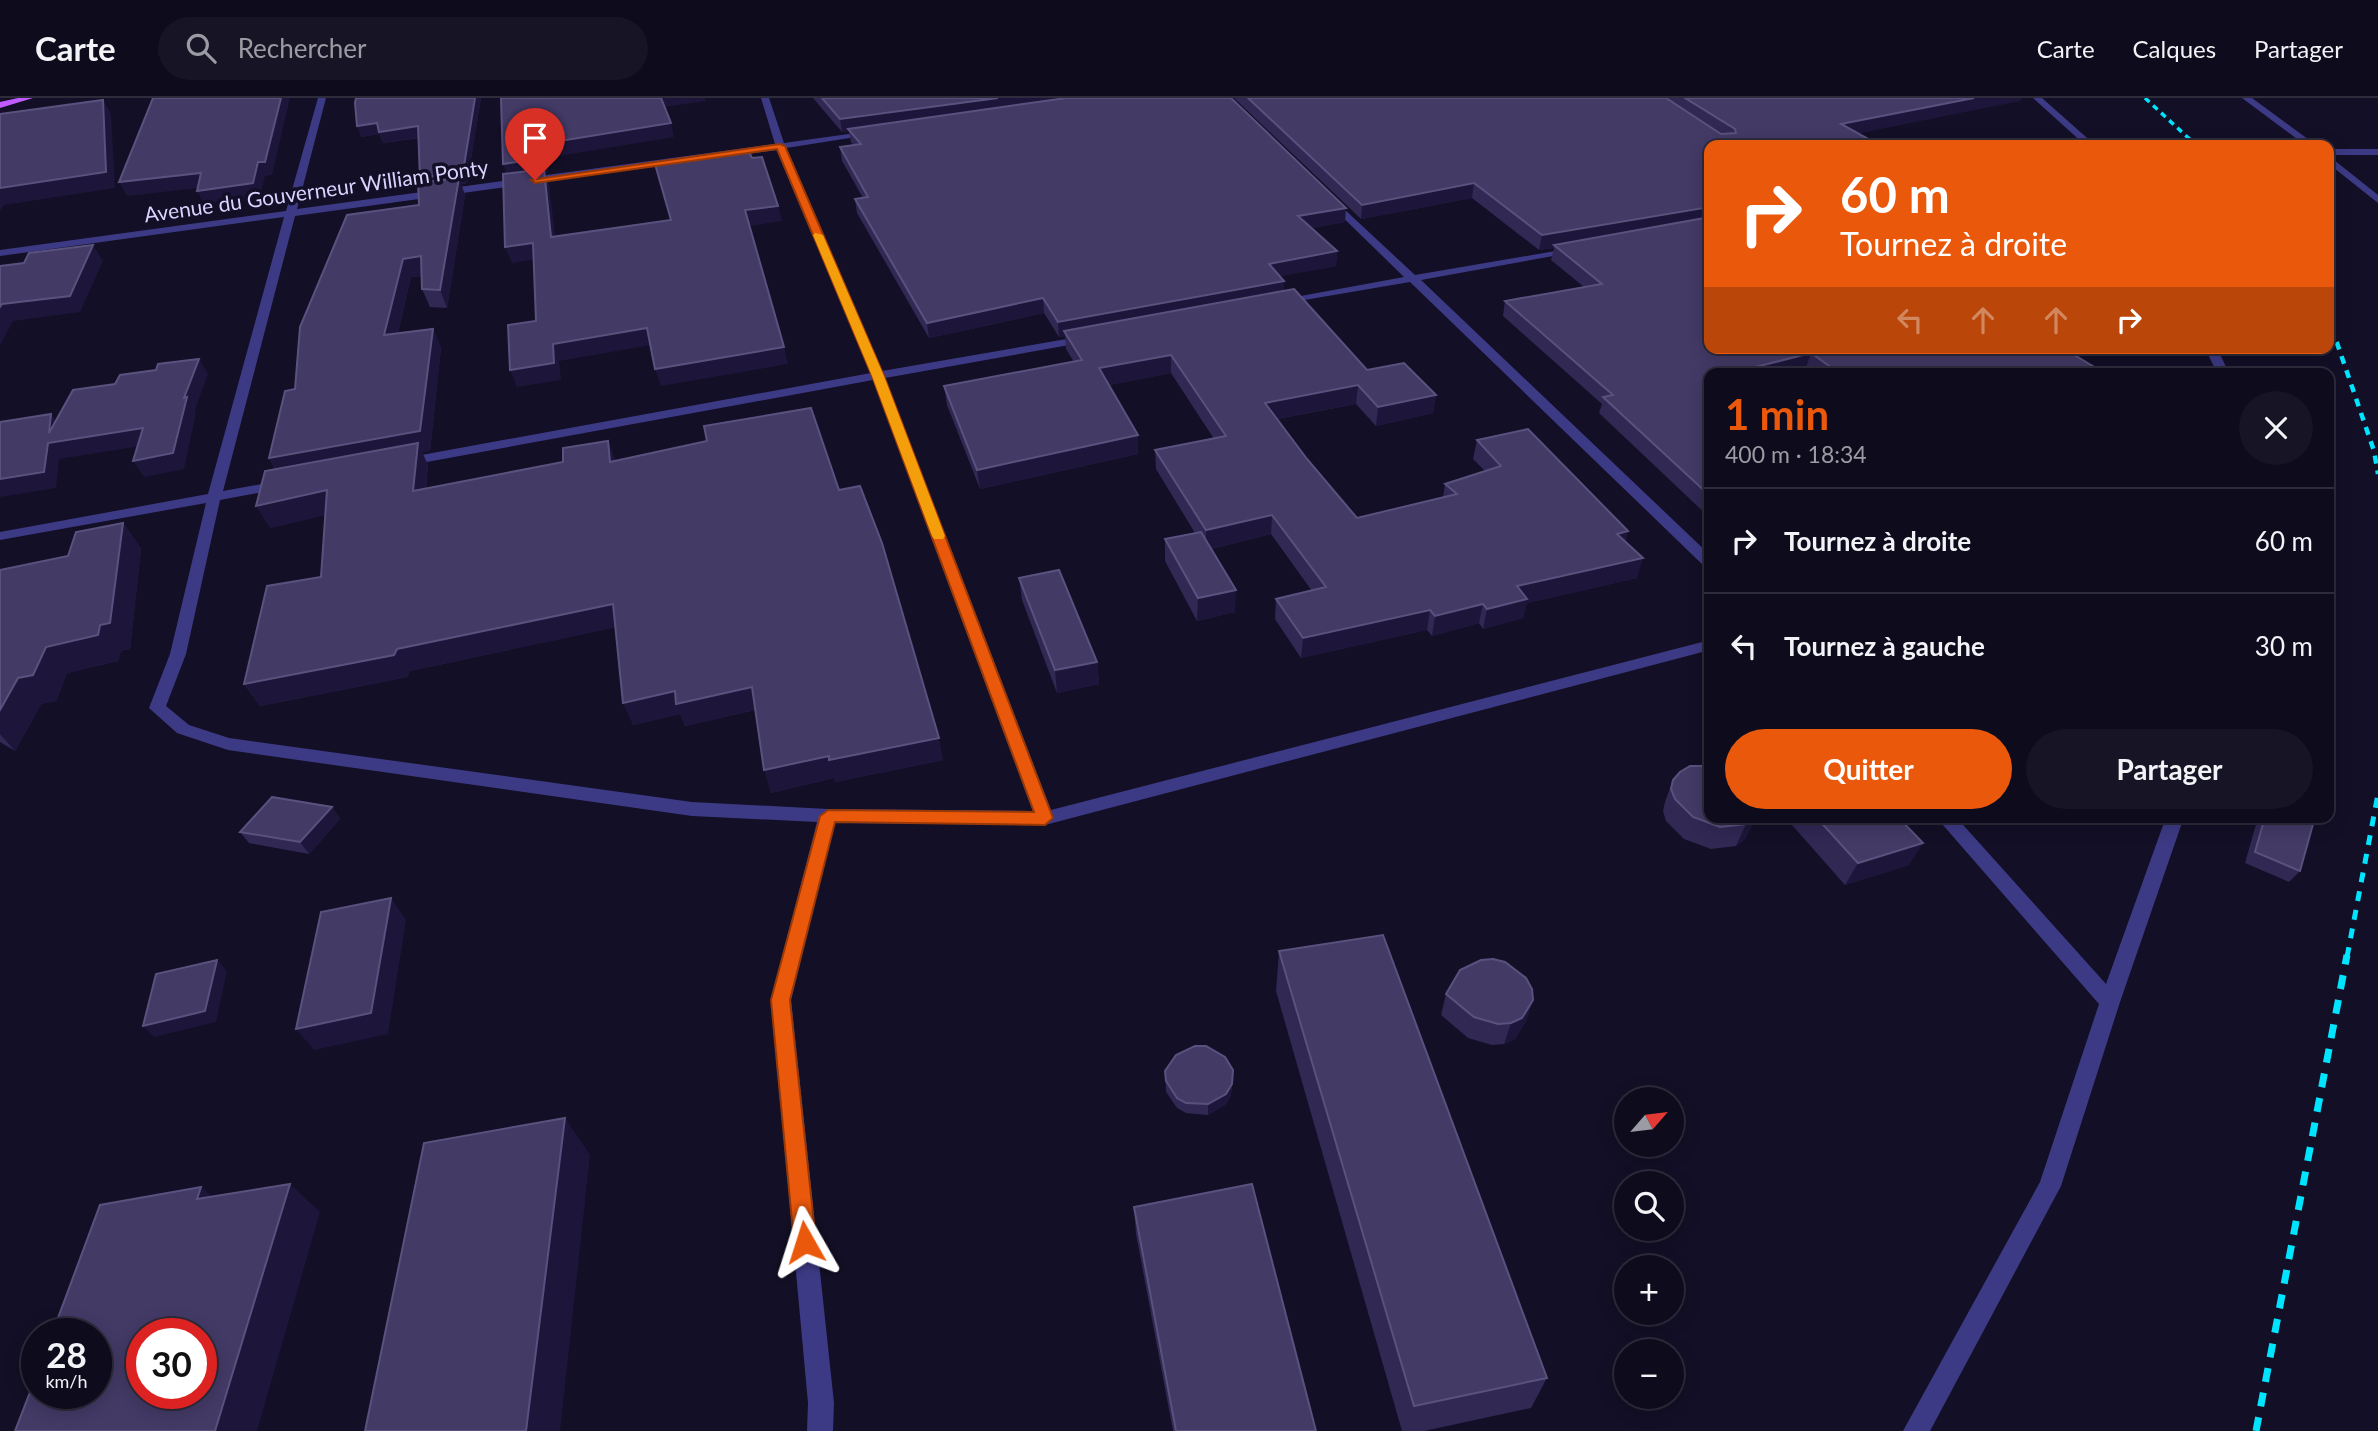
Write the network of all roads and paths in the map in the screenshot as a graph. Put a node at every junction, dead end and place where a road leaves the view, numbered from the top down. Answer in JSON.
{"nodes":[{"id":1,"x":29,"y":98,"type":"edge"},
{"id":2,"x":322,"y":98,"type":"edge"},
{"id":3,"x":765,"y":98,"type":"edge"},
{"id":4,"x":2037,"y":98,"type":"edge"},
{"id":5,"x":2246,"y":98,"type":"edge"},
{"id":6,"x":0,"y":105,"type":"edge"},
{"id":7,"x":876,"y":133,"type":"edge"},
{"id":8,"x":2084,"y":140,"type":"edge"},
{"id":9,"x":2304,"y":140,"type":"edge"},
{"id":10,"x":780,"y":146,"type":"junction"},
{"id":11,"x":2334,"y":152,"type":"edge"},
{"id":12,"x":2378,"y":152,"type":"edge"},
{"id":13,"x":2334,"y":163,"type":"edge"},
{"id":14,"x":1324,"y":193,"type":"edge"},
{"id":15,"x":2378,"y":200,"type":"edge"},
{"id":16,"x":290,"y":214,"type":"junction"},
{"id":17,"x":1588,"y":247,"type":"edge"},
{"id":18,"x":0,"y":253,"type":"edge"},
{"id":19,"x":1413,"y":279,"type":"junction"},
{"id":20,"x":1262,"y":306,"type":"edge"},
{"id":21,"x":1097,"y":336,"type":"edge"},
{"id":22,"x":878,"y":376,"type":"junction"},
{"id":23,"x":390,"y":465,"type":"edge"},
{"id":24,"x":296,"y":482,"type":"edge"},
{"id":25,"x":214,"y":497,"type":"junction"},
{"id":26,"x":0,"y":536,"type":"edge"},
{"id":27,"x":1704,"y":558,"type":"edge"},
{"id":28,"x":1704,"y":647,"type":"edge"},
{"id":29,"x":828,"y":816,"type":"junction"},
{"id":30,"x":1045,"y":818,"type":"junction"},
{"id":31,"x":1950,"y":823,"type":"edge"},
{"id":32,"x":2173,"y":823,"type":"edge"},
{"id":33,"x":2110,"y":1002,"type":"junction"},
{"id":34,"x":821,"y":1403,"type":"junction"},
{"id":35,"x":820,"y":1431,"type":"edge"},
{"id":36,"x":833,"y":1431,"type":"edge"},
{"id":37,"x":1916,"y":1431,"type":"edge"}],
"edges":[{"from":1,"to":6,"type":"main road"},
{"from":2,"to":16,"type":"street"},
{"from":3,"to":10,"type":"street"},
{"from":4,"to":8,"type":"street"},
{"from":5,"to":9,"type":"street"},
{"from":7,"to":10,"type":"street","name":"Avenue du Gouverneur William Ponty"},
{"from":10,"to":16,"type":"street","name":"Avenue du Gouverneur William Ponty"},
{"from":10,"to":22,"type":"street"},
{"from":11,"to":12,"type":"street"},
{"from":13,"to":15,"type":"street"},
{"from":14,"to":19,"type":"street"},
{"from":16,"to":18,"type":"street","name":"Avenue du Gouverneur William Ponty"},
{"from":16,"to":25,"type":"street"},
{"from":17,"to":19,"type":"street"},
{"from":19,"to":20,"type":"street"},
{"from":19,"to":27,"type":"street"},
{"from":21,"to":22,"type":"street"},
{"from":22,"to":23,"type":"street"},
{"from":22,"to":30,"type":"street"},
{"from":24,"to":25,"type":"street"},
{"from":25,"to":26,"type":"street"},
{"from":25,"to":29,"type":"street"},
{"from":28,"to":30,"type":"street"},
{"from":29,"to":30,"type":"street"},
{"from":29,"to":34,"type":"street"},
{"from":31,"to":33,"type":"street"},
{"from":32,"to":33,"type":"street"},
{"from":33,"to":37,"type":"street"},
{"from":34,"to":35,"type":"street"},
{"from":34,"to":36,"type":"street"}]}
